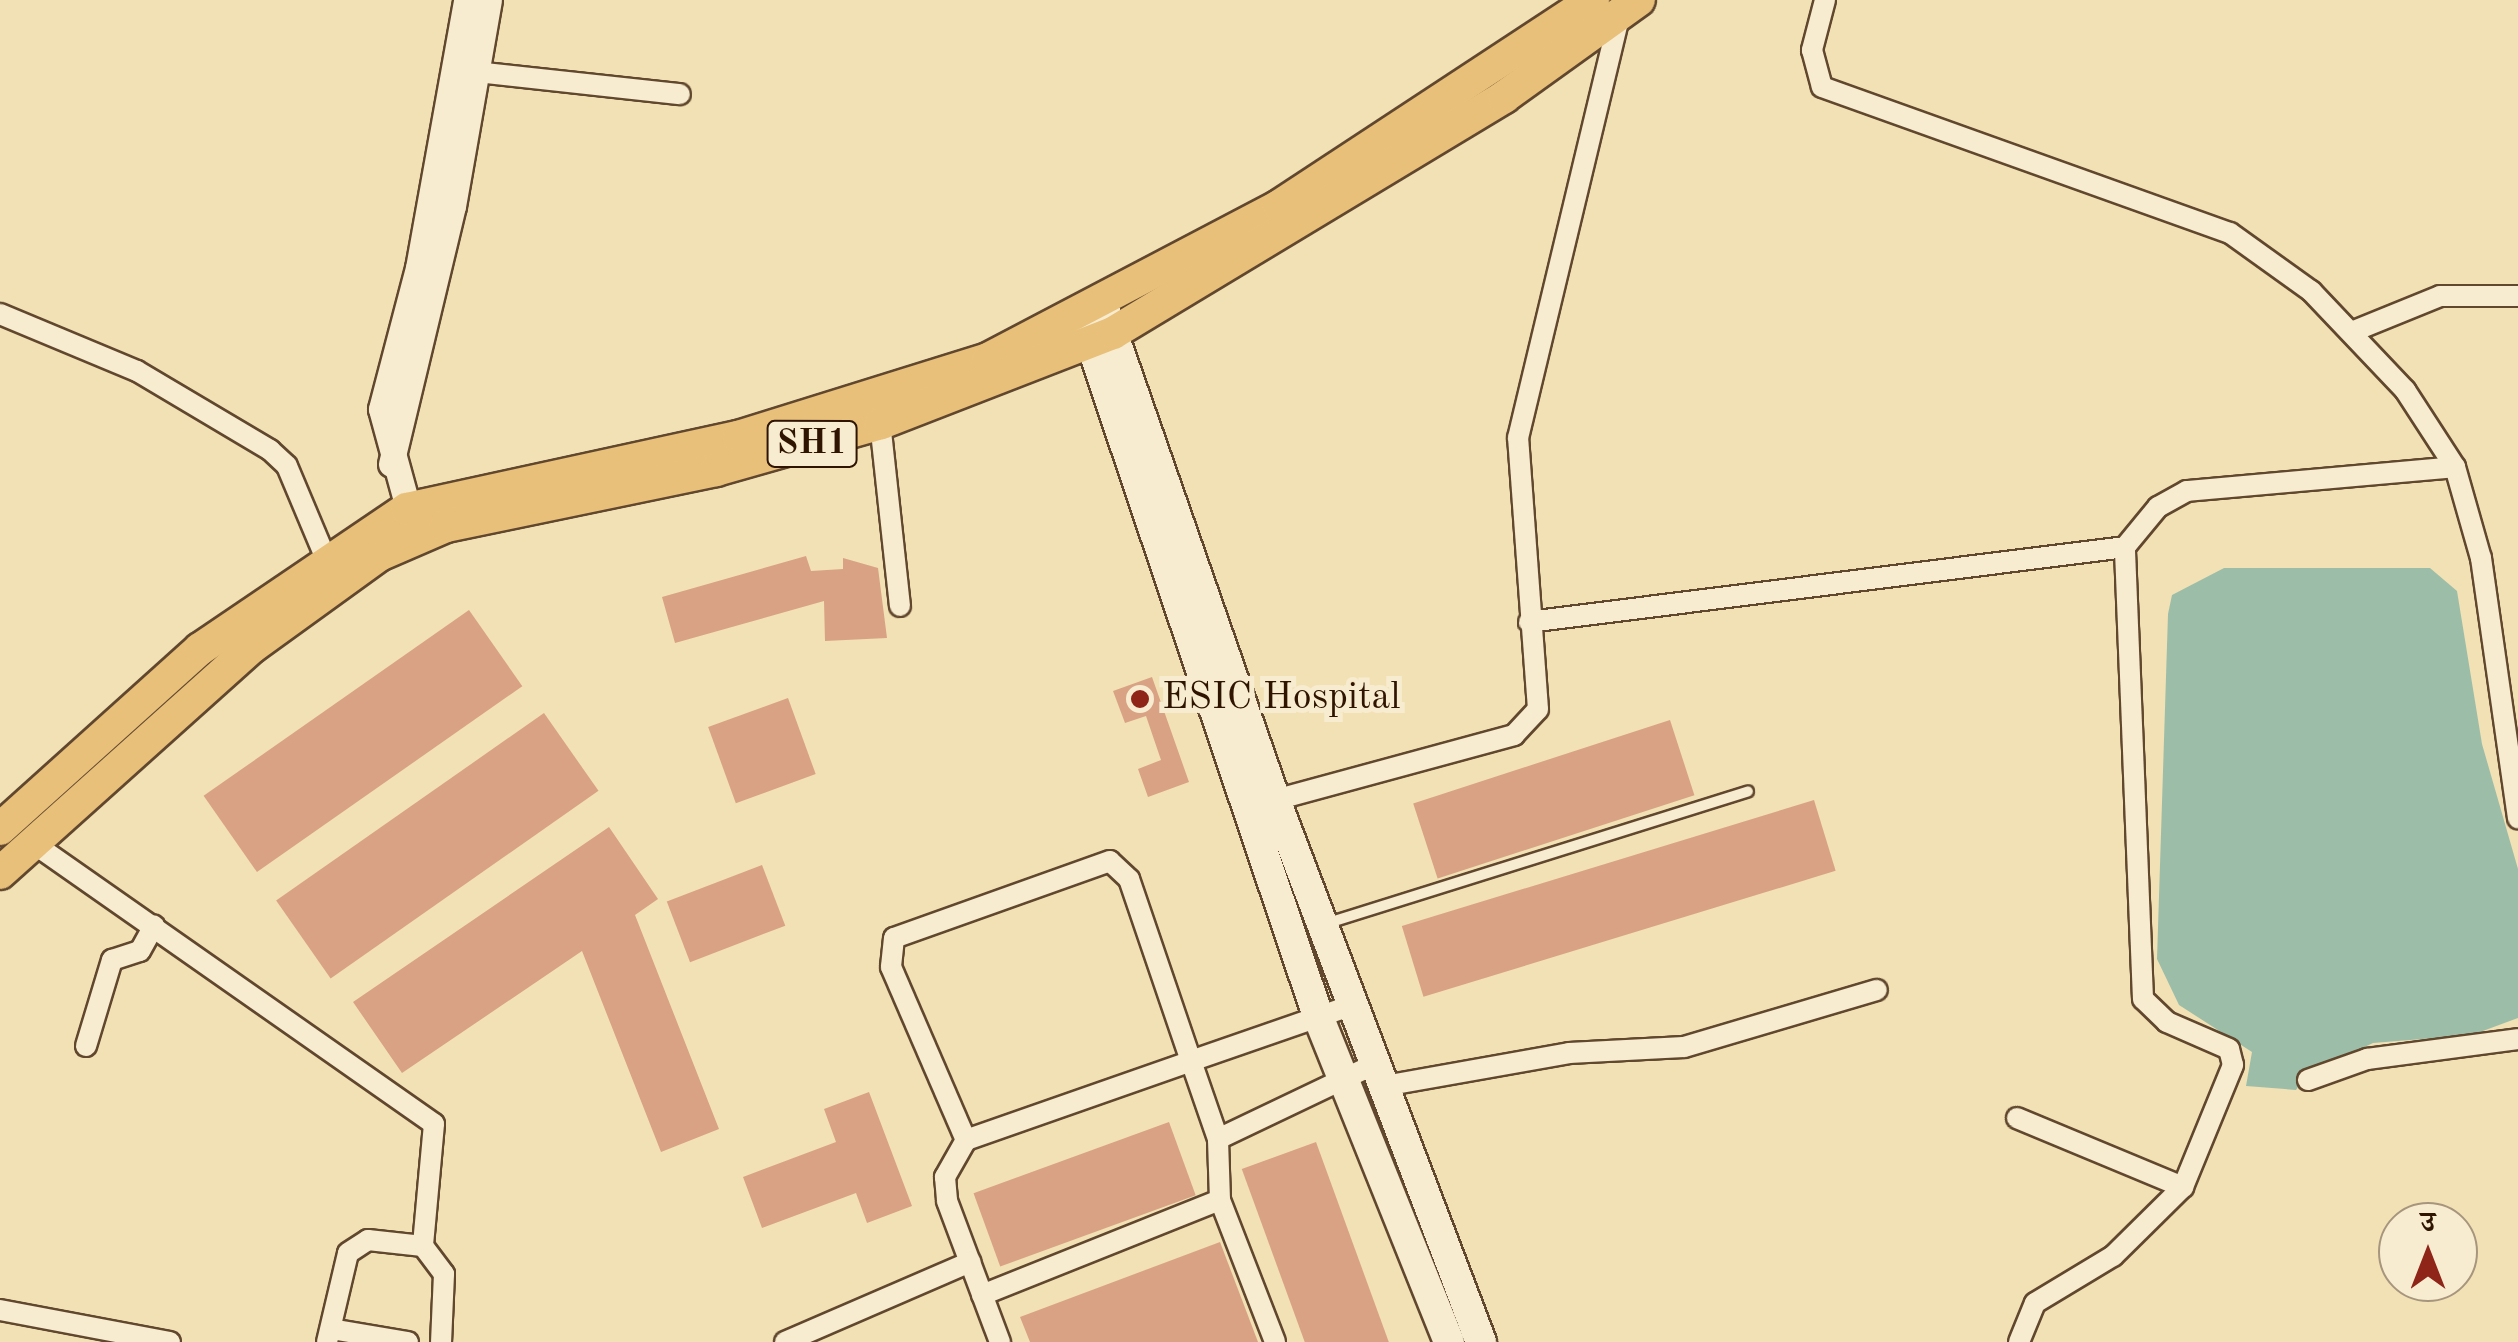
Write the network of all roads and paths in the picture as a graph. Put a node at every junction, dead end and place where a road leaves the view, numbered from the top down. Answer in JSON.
{"nodes":[{"id":1,"x":466,"y":0,"type":"edge"},
{"id":2,"x":488,"y":0,"type":"edge"},
{"id":3,"x":1826,"y":0,"type":"edge"},
{"id":4,"x":1617,"y":5,"type":"edge"},
{"id":5,"x":476,"y":72,"type":"junction"},
{"id":6,"x":680,"y":94,"type":"dead end"},
{"id":7,"x":2518,"y":296,"type":"edge"},
{"id":8,"x":0,"y":314,"type":"edge"},
{"id":9,"x":1097,"y":323,"type":"junction"},
{"id":10,"x":2354,"y":331,"type":"junction"},
{"id":11,"x":878,"y":410,"type":"junction"},
{"id":12,"x":391,"y":464,"type":"junction"},
{"id":13,"x":2455,"y":468,"type":"junction"},
{"id":14,"x":412,"y":522,"type":"junction"},
{"id":15,"x":2125,"y":547,"type":"junction"},
{"id":16,"x":326,"y":559,"type":"junction"},
{"id":17,"x":900,"y":606,"type":"dead end"},
{"id":18,"x":1529,"y":622,"type":"junction"},
{"id":19,"x":1748,"y":791,"type":"dead end"},
{"id":20,"x":1275,"y":800,"type":"junction"},
{"id":21,"x":2518,"y":818,"type":"edge"},
{"id":22,"x":15,"y":835,"type":"edge"},
{"id":23,"x":0,"y":873,"type":"edge"},
{"id":24,"x":1322,"y":924,"type":"junction"},
{"id":25,"x":154,"y":926,"type":"junction"},
{"id":26,"x":1877,"y":990,"type":"dead end"},
{"id":27,"x":1353,"y":1004,"type":"junction"},
{"id":28,"x":1318,"y":1016,"type":"junction"},
{"id":29,"x":2518,"y":1039,"type":"edge"},
{"id":30,"x":86,"y":1046,"type":"dead end"},
{"id":31,"x":1191,"y":1061,"type":"junction"},
{"id":32,"x":1369,"y":1076,"type":"junction"},
{"id":33,"x":2308,"y":1080,"type":"dead end"},
{"id":34,"x":2017,"y":1118,"type":"dead end"},
{"id":35,"x":966,"y":1140,"type":"junction"},
{"id":36,"x":1218,"y":1140,"type":"junction"},
{"id":37,"x":2183,"y":1187,"type":"junction"},
{"id":38,"x":1220,"y":1200,"type":"junction"},
{"id":39,"x":423,"y":1246,"type":"junction"},
{"id":40,"x":970,"y":1262,"type":"junction"},
{"id":41,"x":982,"y":1295,"type":"junction"},
{"id":42,"x":0,"y":1310,"type":"edge"},
{"id":43,"x":329,"y":1335,"type":"edge"},
{"id":44,"x":170,"y":1342,"type":"edge"},
{"id":45,"x":408,"y":1342,"type":"edge"},
{"id":46,"x":441,"y":1342,"type":"edge"},
{"id":47,"x":785,"y":1342,"type":"edge"},
{"id":48,"x":1000,"y":1342,"type":"edge"},
{"id":49,"x":1275,"y":1342,"type":"edge"},
{"id":50,"x":1449,"y":1342,"type":"edge"},
{"id":51,"x":1481,"y":1342,"type":"edge"},
{"id":52,"x":2019,"y":1342,"type":"edge"}],
"edges":[{"from":1,"to":12,"type":"street"},
{"from":2,"to":5,"type":"street"},
{"from":3,"to":10,"type":"street"},
{"from":4,"to":9,"type":"main road","number":"SH1"},
{"from":4,"to":18,"type":"street"},
{"from":5,"to":6,"type":"street"},
{"from":5,"to":12,"type":"street"},
{"from":7,"to":10,"type":"street"},
{"from":8,"to":16,"type":"street"},
{"from":9,"to":11,"type":"main road","number":"SH1"},
{"from":9,"to":20,"type":"main road"},
{"from":9,"to":28,"type":"main road"},
{"from":10,"to":13,"type":"street"},
{"from":11,"to":14,"type":"main road","number":"SH1"},
{"from":11,"to":17,"type":"street"},
{"from":12,"to":14,"type":"street"},
{"from":13,"to":15,"type":"street"},
{"from":13,"to":21,"type":"street"},
{"from":14,"to":16,"type":"main road","number":"SH1"},
{"from":14,"to":22,"type":"main road","number":"SH1"},
{"from":15,"to":18,"type":"street"},
{"from":15,"to":37,"type":"street"},
{"from":16,"to":22,"type":"main road","number":"SH1"},
{"from":18,"to":20,"type":"street"},
{"from":19,"to":24,"type":"lane"},
{"from":20,"to":24,"type":"main road"},
{"from":22,"to":23,"type":"main road","number":"SH1"},
{"from":22,"to":25,"type":"street"},
{"from":24,"to":27,"type":"main road"},
{"from":25,"to":30,"type":"street"},
{"from":25,"to":39,"type":"street"},
{"from":26,"to":32,"type":"street"},
{"from":27,"to":28,"type":"street"},
{"from":27,"to":32,"type":"main road"},
{"from":28,"to":31,"type":"street"},
{"from":28,"to":32,"type":"main road"},
{"from":29,"to":33,"type":"street"},
{"from":31,"to":35,"type":"street"},
{"from":31,"to":35,"type":"street"},
{"from":31,"to":36,"type":"street"},
{"from":32,"to":36,"type":"street"},
{"from":32,"to":50,"type":"main road"},
{"from":32,"to":51,"type":"main road"},
{"from":34,"to":37,"type":"street"},
{"from":35,"to":40,"type":"street"},
{"from":36,"to":38,"type":"street"},
{"from":37,"to":52,"type":"street"},
{"from":38,"to":41,"type":"street"},
{"from":38,"to":49,"type":"street"},
{"from":39,"to":43,"type":"street"},
{"from":39,"to":46,"type":"street"},
{"from":40,"to":41,"type":"street"},
{"from":40,"to":47,"type":"street"},
{"from":41,"to":48,"type":"street"},
{"from":42,"to":44,"type":"street"},
{"from":43,"to":45,"type":"street"}]}
